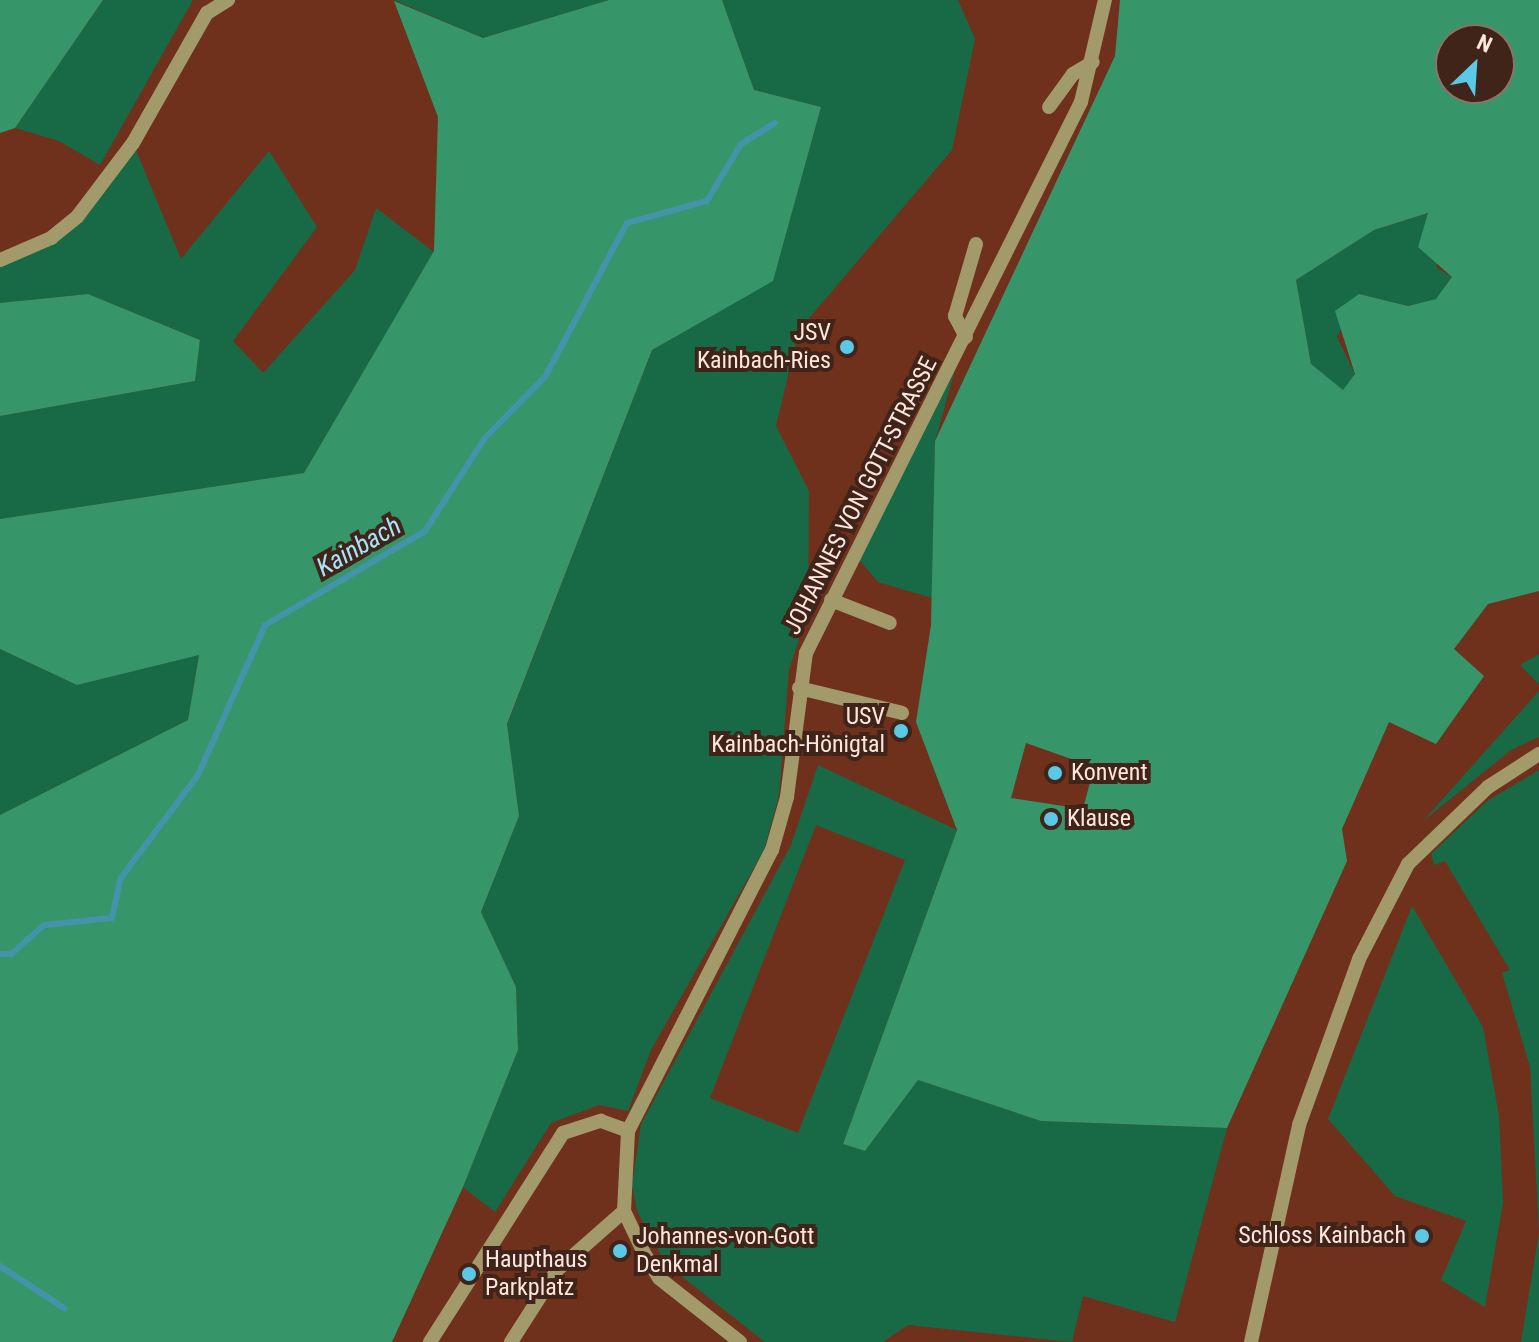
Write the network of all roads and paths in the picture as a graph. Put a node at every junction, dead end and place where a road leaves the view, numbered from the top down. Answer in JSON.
{"nodes":[{"id":1,"x":228,"y":0,"type":"edge"},
{"id":2,"x":1105,"y":0,"type":"edge"},
{"id":3,"x":1093,"y":62,"type":"junction"},
{"id":4,"x":1049,"y":107,"type":"dead end"},
{"id":5,"x":976,"y":244,"type":"dead end"},
{"id":6,"x":0,"y":260,"type":"edge"},
{"id":7,"x":966,"y":337,"type":"junction"},
{"id":8,"x":831,"y":600,"type":"junction"},
{"id":9,"x":890,"y":623,"type":"dead end"},
{"id":10,"x":799,"y":688,"type":"junction"},
{"id":11,"x":902,"y":713,"type":"dead end"},
{"id":12,"x":1539,"y":754,"type":"edge"},
{"id":13,"x":628,"y":1131,"type":"junction"},
{"id":14,"x":624,"y":1211,"type":"junction"},
{"id":15,"x":430,"y":1342,"type":"edge"},
{"id":16,"x":511,"y":1342,"type":"edge"},
{"id":17,"x":740,"y":1342,"type":"edge"},
{"id":18,"x":1251,"y":1342,"type":"edge"}],
"edges":[{"from":1,"to":6,"type":"street"},
{"from":2,"to":3,"type":"street","name":"JOHANNES VON GOTT-STRASSE"},
{"from":3,"to":4,"type":"street"},
{"from":3,"to":7,"type":"street","name":"JOHANNES VON GOTT-STRASSE"},
{"from":5,"to":7,"type":"street"},
{"from":7,"to":8,"type":"street","name":"JOHANNES VON GOTT-STRASSE"},
{"from":8,"to":9,"type":"street"},
{"from":8,"to":10,"type":"street","name":"JOHANNES VON GOTT-STRASSE"},
{"from":10,"to":11,"type":"street"},
{"from":10,"to":13,"type":"street","name":"JOHANNES VON GOTT-STRASSE"},
{"from":12,"to":18,"type":"street"},
{"from":13,"to":14,"type":"street","name":"JOHANNES VON GOTT-STRASSE"},
{"from":13,"to":15,"type":"street"},
{"from":14,"to":16,"type":"street"},
{"from":14,"to":17,"type":"street"}]}
